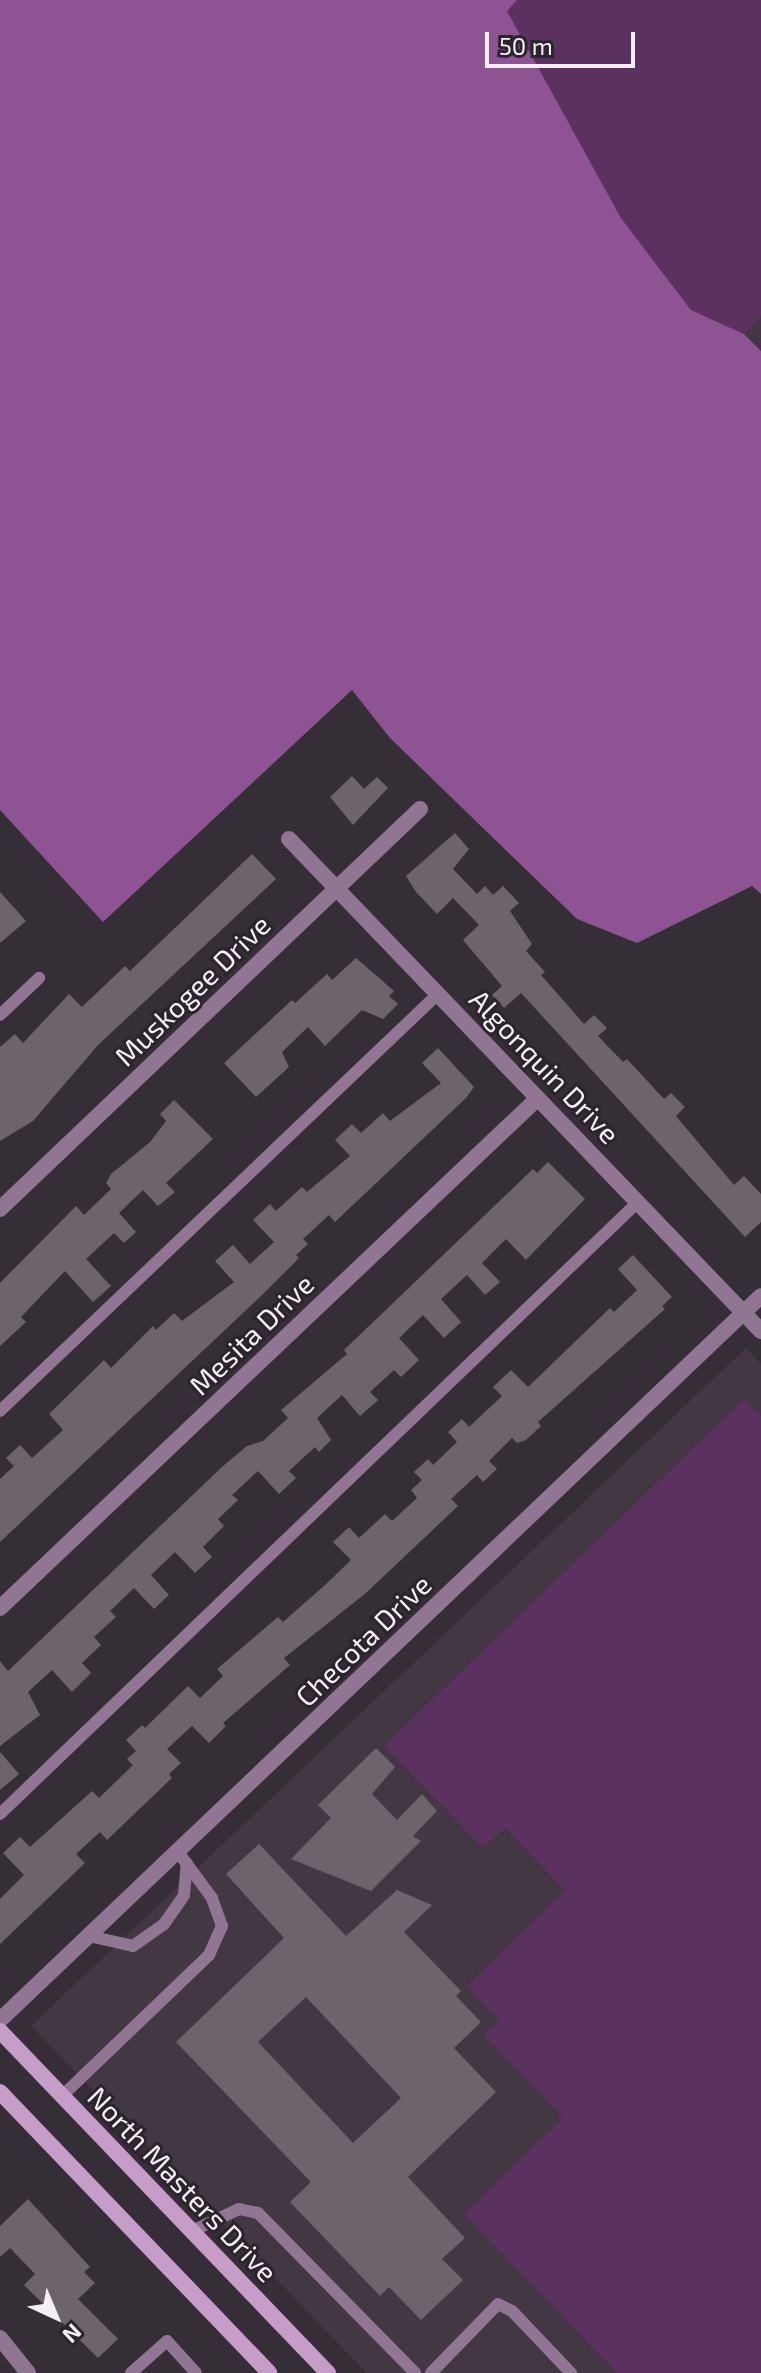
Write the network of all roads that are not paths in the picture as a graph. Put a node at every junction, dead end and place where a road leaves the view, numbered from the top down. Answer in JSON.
{"nodes":[{"id":1,"x":420,"y":809,"type":"dead end"},
{"id":2,"x":289,"y":839,"type":"dead end"},
{"id":3,"x":338,"y":886,"type":"junction"},
{"id":4,"x":39,"y":978,"type":"dead end"},
{"id":5,"x":439,"y":993,"type":"junction"},
{"id":6,"x":0,"y":1015,"type":"edge"},
{"id":7,"x":538,"y":1098,"type":"junction"},
{"id":8,"x":638,"y":1202,"type":"junction"},
{"id":9,"x":0,"y":1209,"type":"edge"},
{"id":10,"x":761,"y":1296,"type":"edge"},
{"id":11,"x":744,"y":1313,"type":"junction"},
{"id":12,"x":761,"y":1331,"type":"edge"},
{"id":13,"x":0,"y":1411,"type":"edge"},
{"id":14,"x":0,"y":1608,"type":"edge"},
{"id":15,"x":0,"y":1814,"type":"edge"},
{"id":16,"x":182,"y":1858,"type":"junction"},
{"id":17,"x":89,"y":1936,"type":"junction"},
{"id":18,"x":0,"y":2020,"type":"edge"},
{"id":19,"x":0,"y":2031,"type":"edge"},
{"id":20,"x":0,"y":2092,"type":"edge"},
{"id":21,"x":62,"y":2096,"type":"junction"},
{"id":22,"x":192,"y":2231,"type":"junction"},
{"id":23,"x":0,"y":2338,"type":"edge"},
{"id":24,"x":26,"y":2369,"type":"edge"},
{"id":25,"x":191,"y":2371,"type":"edge"},
{"id":26,"x":266,"y":2372,"type":"edge"},
{"id":27,"x":131,"y":2373,"type":"edge"},
{"id":28,"x":328,"y":2373,"type":"edge"},
{"id":29,"x":415,"y":2373,"type":"edge"},
{"id":30,"x":431,"y":2373,"type":"edge"},
{"id":31,"x":571,"y":2373,"type":"edge"}],
"edges":[{"from":1,"to":3,"type":"street","name":"Muskogee Drive"},
{"from":2,"to":3,"type":"street","name":"Algonquin Drive"},
{"from":3,"to":5,"type":"street","name":"Algonquin Drive"},
{"from":3,"to":9,"type":"street","name":"Muskogee Drive"},
{"from":4,"to":6,"type":"lane"},
{"from":5,"to":7,"type":"street","name":"Algonquin Drive"},
{"from":5,"to":13,"type":"lane"},
{"from":7,"to":8,"type":"street","name":"Algonquin Drive"},
{"from":7,"to":14,"type":"street","name":"Mesita Drive"},
{"from":8,"to":11,"type":"street","name":"Algonquin Drive"},
{"from":8,"to":15,"type":"lane"},
{"from":10,"to":11,"type":"street","name":"Checota Drive"},
{"from":11,"to":12,"type":"street","name":"Algonquin Drive"},
{"from":11,"to":16,"type":"street","name":"Checota Drive"},
{"from":16,"to":17,"type":"street","name":"Checota Drive"},
{"from":16,"to":17,"type":"lane"},
{"from":16,"to":21,"type":"lane"},
{"from":17,"to":18,"type":"street","name":"Checota Drive"},
{"from":19,"to":21,"type":"main road","name":"North Masters Drive"},
{"from":20,"to":26,"type":"main road"},
{"from":21,"to":22,"type":"main road","name":"North Masters Drive"},
{"from":22,"to":28,"type":"main road","name":"North Masters Drive"},
{"from":22,"to":29,"type":"lane"},
{"from":23,"to":24,"type":"street"},
{"from":25,"to":27,"type":"lane"},
{"from":30,"to":31,"type":"lane"}]}
